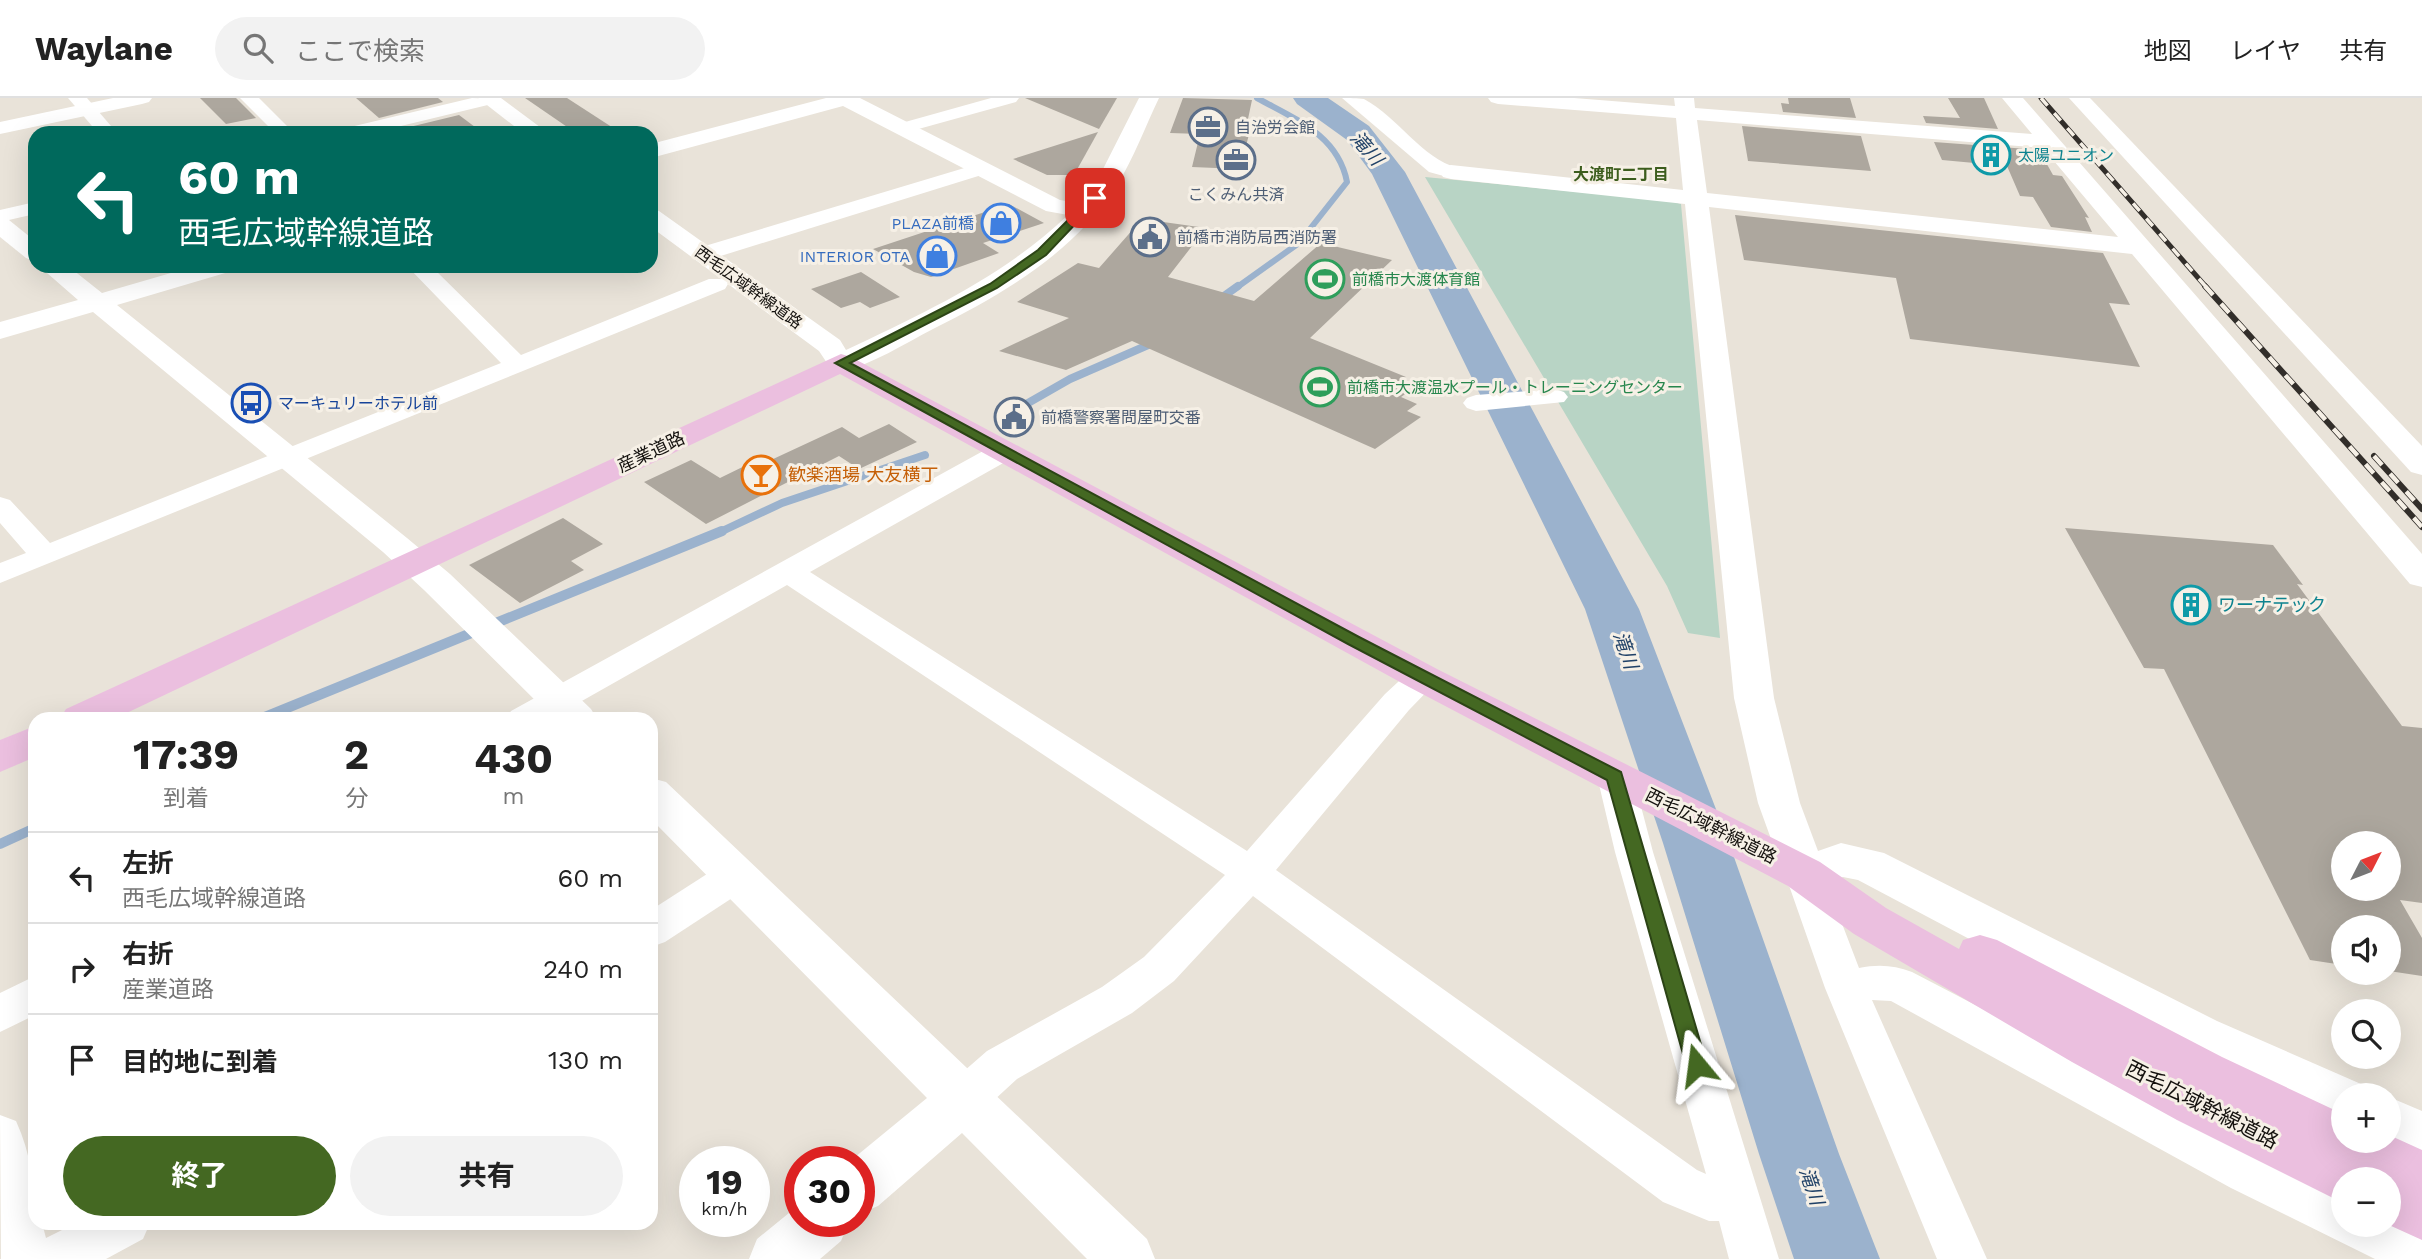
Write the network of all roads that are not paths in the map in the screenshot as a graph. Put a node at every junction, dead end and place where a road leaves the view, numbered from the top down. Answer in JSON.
{"nodes":[{"id":1,"x":142,"y":98,"type":"edge"},
{"id":2,"x":249,"y":98,"type":"edge"},
{"id":3,"x":846,"y":98,"type":"edge"},
{"id":4,"x":1010,"y":98,"type":"edge"},
{"id":5,"x":1149,"y":98,"type":"edge"},
{"id":6,"x":1351,"y":98,"type":"edge"},
{"id":7,"x":1497,"y":98,"type":"edge"},
{"id":8,"x":2012,"y":98,"type":"edge"},
{"id":9,"x":2079,"y":98,"type":"edge"},
{"id":10,"x":484,"y":99,"type":"edge"},
{"id":11,"x":82,"y":104,"type":"edge"},
{"id":12,"x":1684,"y":106,"type":"edge"},
{"id":13,"x":102,"y":126,"type":"edge"},
{"id":14,"x":278,"y":126,"type":"edge"},
{"id":15,"x":377,"y":126,"type":"edge"},
{"id":16,"x":509,"y":126,"type":"edge"},
{"id":17,"x":526,"y":126,"type":"edge"},
{"id":18,"x":0,"y":128,"type":"edge"},
{"id":19,"x":904,"y":128,"type":"junction"},
{"id":20,"x":2048,"y":142,"type":"junction"},
{"id":21,"x":658,"y":149,"type":"edge"},
{"id":22,"x":981,"y":169,"type":"junction"},
{"id":23,"x":1451,"y":172,"type":"joint"},
{"id":24,"x":1696,"y":199,"type":"junction"},
{"id":25,"x":28,"y":210,"type":"edge"},
{"id":26,"x":1085,"y":211,"type":"junction"},
{"id":27,"x":0,"y":216,"type":"edge"},
{"id":28,"x":658,"y":221,"type":"edge"},
{"id":29,"x":0,"y":225,"type":"edge"},
{"id":30,"x":658,"y":239,"type":"edge"},
{"id":31,"x":28,"y":247,"type":"edge"},
{"id":32,"x":2139,"y":247,"type":"junction"},
{"id":33,"x":703,"y":254,"type":"junction"},
{"id":34,"x":60,"y":273,"type":"edge"},
{"id":35,"x":197,"y":273,"type":"edge"},
{"id":36,"x":425,"y":273,"type":"edge"},
{"id":37,"x":717,"y":284,"type":"junction"},
{"id":38,"x":95,"y":301,"type":"junction"},
{"id":39,"x":0,"y":331,"type":"edge"},
{"id":40,"x":841,"y":363,"type":"junction"},
{"id":41,"x":517,"y":365,"type":"junction"},
{"id":42,"x":1555,"y":397,"type":"dead end"},
{"id":43,"x":1476,"y":403,"type":"dead end"},
{"id":44,"x":1004,"y":451,"type":"junction"},
{"id":45,"x":288,"y":458,"type":"junction"},
{"id":46,"x":2422,"y":465,"type":"edge"},
{"id":47,"x":0,"y":506,"type":"edge"},
{"id":48,"x":45,"y":555,"type":"junction"},
{"id":49,"x":415,"y":563,"type":"junction"},
{"id":50,"x":790,"y":573,"type":"junction"},
{"id":51,"x":0,"y":574,"type":"edge"},
{"id":52,"x":2422,"y":576,"type":"edge"},
{"id":53,"x":1423,"y":678,"type":"junction"},
{"id":54,"x":568,"y":710,"type":"edge"},
{"id":55,"x":95,"y":712,"type":"edge"},
{"id":56,"x":28,"y":743,"type":"edge"},
{"id":57,"x":0,"y":757,"type":"edge"},
{"id":58,"x":1624,"y":781,"type":"junction"},
{"id":59,"x":658,"y":800,"type":"edge"},
{"id":60,"x":1785,"y":864,"type":"junction"},
{"id":61,"x":1251,"y":873,"type":"junction"},
{"id":62,"x":735,"y":876,"type":"junction"},
{"id":63,"x":658,"y":926,"type":"edge"},
{"id":64,"x":1846,"y":988,"type":"junction"},
{"id":65,"x":28,"y":998,"type":"edge"},
{"id":66,"x":0,"y":1014,"type":"edge"},
{"id":67,"x":964,"y":1099,"type":"junction"},
{"id":68,"x":2401,"y":1126,"type":"edge"},
{"id":69,"x":2328,"y":1133,"type":"edge"},
{"id":70,"x":0,"y":1136,"type":"edge"},
{"id":71,"x":2422,"y":1136,"type":"edge"},
{"id":72,"x":2345,"y":1167,"type":"edge"},
{"id":73,"x":875,"y":1174,"type":"edge"},
{"id":74,"x":2422,"y":1177,"type":"edge"},
{"id":75,"x":1736,"y":1199,"type":"junction"},
{"id":76,"x":2401,"y":1203,"type":"edge"},
{"id":77,"x":2331,"y":1212,"type":"edge"},
{"id":78,"x":2422,"y":1213,"type":"edge"},
{"id":79,"x":112,"y":1230,"type":"edge"},
{"id":80,"x":803,"y":1237,"type":"edge"},
{"id":81,"x":2381,"y":1237,"type":"edge"},
{"id":82,"x":2422,"y":1257,"type":"edge"},
{"id":83,"x":26,"y":1259,"type":"edge"},
{"id":84,"x":56,"y":1259,"type":"edge"},
{"id":85,"x":777,"y":1259,"type":"edge"},
{"id":86,"x":1127,"y":1259,"type":"edge"},
{"id":87,"x":1754,"y":1259,"type":"edge"},
{"id":88,"x":1962,"y":1259,"type":"edge"}],
"edges":[{"from":1,"to":11,"type":"street"},
{"from":2,"to":14,"type":"street"},
{"from":3,"to":19,"type":"street"},
{"from":3,"to":21,"type":"street"},
{"from":4,"to":19,"type":"street"},
{"from":5,"to":26,"type":"street","name":"産業道路"},
{"from":6,"to":23,"type":"street"},
{"from":7,"to":12,"type":"street"},
{"from":8,"to":20,"type":"street"},
{"from":9,"to":46,"type":"street"},
{"from":10,"to":15,"type":"street"},
{"from":10,"to":16,"type":"street"},
{"from":10,"to":17,"type":"street"},
{"from":11,"to":13,"type":"street"},
{"from":11,"to":18,"type":"street"},
{"from":12,"to":20,"type":"street"},
{"from":12,"to":24,"type":"street"},
{"from":19,"to":22,"type":"street"},
{"from":20,"to":32,"type":"street"},
{"from":22,"to":26,"type":"street"},
{"from":22,"to":33,"type":"street"},
{"from":23,"to":24,"type":"street"},
{"from":24,"to":32,"type":"street"},
{"from":24,"to":60,"type":"street"},
{"from":25,"to":27,"type":"street"},
{"from":26,"to":40,"type":"street","name":"産業道路"},
{"from":28,"to":33,"type":"street","name":"西毛広域幹線道路"},
{"from":29,"to":31,"type":"street"},
{"from":30,"to":37,"type":"street","name":"西毛広域幹線道路"},
{"from":32,"to":52,"type":"street"},
{"from":33,"to":40,"type":"street","name":"西毛広域幹線道路"},
{"from":34,"to":38,"type":"street"},
{"from":35,"to":38,"type":"street"},
{"from":36,"to":41,"type":"street"},
{"from":37,"to":40,"type":"street","name":"西毛広域幹線道路"},
{"from":37,"to":41,"type":"street"},
{"from":38,"to":39,"type":"street"},
{"from":38,"to":45,"type":"street"},
{"from":40,"to":44,"type":"main road","name":"西毛広域幹線道路"},
{"from":40,"to":49,"type":"main road","name":"産業道路"},
{"from":41,"to":45,"type":"street"},
{"from":42,"to":43,"type":"street"},
{"from":44,"to":50,"type":"street"},
{"from":44,"to":53,"type":"main road","name":"西毛広域幹線道路"},
{"from":45,"to":48,"type":"street"},
{"from":45,"to":49,"type":"street"},
{"from":47,"to":48,"type":"street"},
{"from":48,"to":51,"type":"street"},
{"from":49,"to":54,"type":"street"},
{"from":49,"to":55,"type":"main road","name":"産業道路"},
{"from":50,"to":54,"type":"street"},
{"from":50,"to":61,"type":"street"},
{"from":53,"to":58,"type":"main road","name":"西毛広域幹線道路"},
{"from":53,"to":61,"type":"street"},
{"from":56,"to":57,"type":"main road"},
{"from":58,"to":60,"type":"main road","name":"西毛広域幹線道路"},
{"from":58,"to":75,"type":"street"},
{"from":59,"to":62,"type":"street"},
{"from":60,"to":64,"type":"street"},
{"from":60,"to":69,"type":"main road","name":"西毛広域幹線道路"},
{"from":60,"to":69,"type":"street"},
{"from":61,"to":67,"type":"street"},
{"from":61,"to":75,"type":"street"},
{"from":62,"to":63,"type":"street"},
{"from":62,"to":67,"type":"street"},
{"from":64,"to":77,"type":"street"},
{"from":64,"to":88,"type":"street"},
{"from":65,"to":66,"type":"street"},
{"from":67,"to":73,"type":"street"},
{"from":67,"to":86,"type":"street"},
{"from":68,"to":71,"type":"street"},
{"from":69,"to":72,"type":"main road","name":"西毛広域幹線道路"},
{"from":69,"to":74,"type":"main road","name":"西毛広域幹線道路"},
{"from":70,"to":83,"type":"street"},
{"from":75,"to":87,"type":"street"},
{"from":76,"to":78,"type":"main road"},
{"from":79,"to":84,"type":"street"},
{"from":80,"to":85,"type":"street"},
{"from":81,"to":82,"type":"street"}]}
